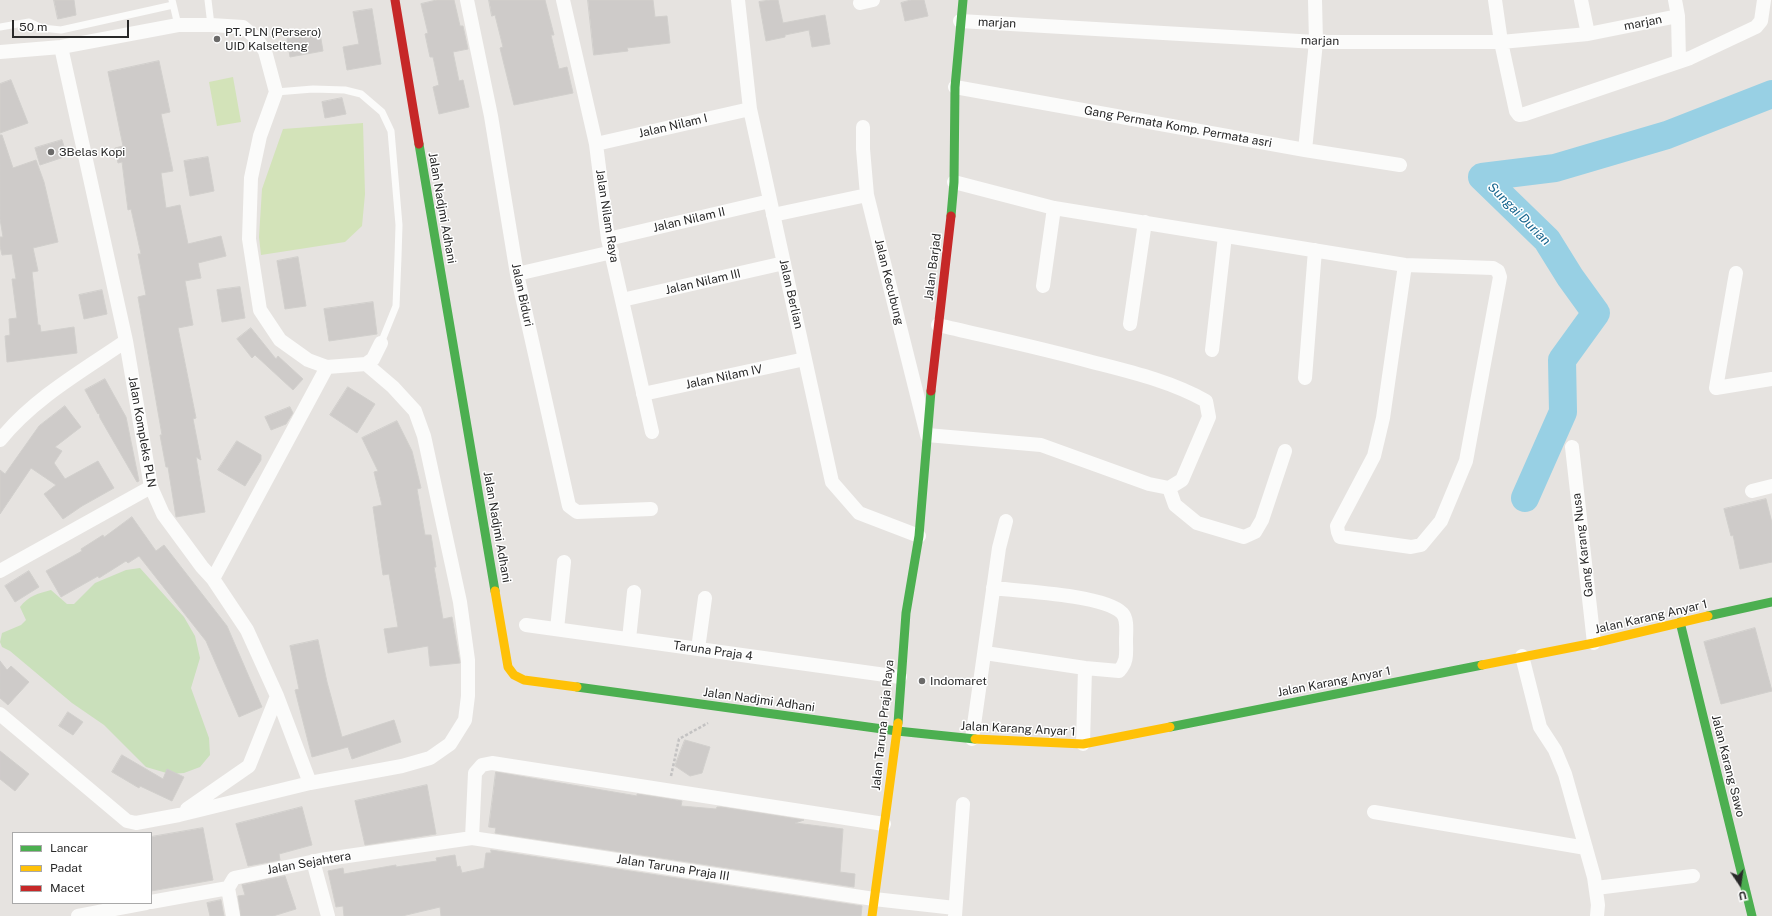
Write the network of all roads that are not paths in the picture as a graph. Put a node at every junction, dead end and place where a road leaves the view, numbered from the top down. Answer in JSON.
{"nodes":[{"id":1,"x":208,"y":0,"type":"edge"},
{"id":2,"x":395,"y":0,"type":"edge"},
{"id":3,"x":467,"y":0,"type":"edge"},
{"id":4,"x":563,"y":0,"type":"edge"},
{"id":5,"x":738,"y":0,"type":"edge"},
{"id":6,"x":963,"y":0,"type":"edge"},
{"id":7,"x":1315,"y":0,"type":"edge"},
{"id":8,"x":1495,"y":0,"type":"edge"},
{"id":9,"x":1581,"y":0,"type":"edge"},
{"id":10,"x":1675,"y":0,"type":"edge"},
{"id":11,"x":1764,"y":0,"type":"edge"},
{"id":12,"x":172,"y":3,"type":"edge"},
{"id":13,"x":1678,"y":16,"type":"junction"},
{"id":14,"x":960,"y":21,"type":"junction"},
{"id":15,"x":178,"y":25,"type":"junction"},
{"id":16,"x":211,"y":25,"type":"junction"},
{"id":17,"x":0,"y":27,"type":"edge"},
{"id":18,"x":1588,"y":34,"type":"junction"},
{"id":19,"x":1316,"y":42,"type":"junction"},
{"id":20,"x":1501,"y":42,"type":"junction"},
{"id":21,"x":61,"y":47,"type":"junction"},
{"id":22,"x":0,"y":52,"type":"edge"},
{"id":23,"x":1678,"y":61,"type":"junction"},
{"id":24,"x":955,"y":87,"type":"junction"},
{"id":25,"x":276,"y":92,"type":"junction"},
{"id":26,"x":750,"y":108,"type":"junction"},
{"id":27,"x":863,"y":127,"type":"dead end"},
{"id":28,"x":596,"y":144,"type":"junction"},
{"id":29,"x":1305,"y":150,"type":"junction"},
{"id":30,"x":1400,"y":165,"type":"dead end"},
{"id":31,"x":954,"y":182,"type":"junction"},
{"id":32,"x":867,"y":196,"type":"junction"},
{"id":33,"x":772,"y":208,"type":"junction"},
{"id":34,"x":1054,"y":208,"type":"junction"},
{"id":35,"x":1145,"y":222,"type":"junction"},
{"id":36,"x":1225,"y":236,"type":"junction"},
{"id":37,"x":610,"y":246,"type":"junction"},
{"id":38,"x":1315,"y":250,"type":"junction"},
{"id":39,"x":784,"y":263,"type":"junction"},
{"id":40,"x":1404,"y":264,"type":"junction"},
{"id":41,"x":1736,"y":273,"type":"dead end"},
{"id":42,"x":518,"y":274,"type":"junction"},
{"id":43,"x":1043,"y":286,"type":"dead end"},
{"id":44,"x":622,"y":300,"type":"junction"},
{"id":45,"x":938,"y":324,"type":"junction"},
{"id":46,"x":1130,"y":324,"type":"dead end"},
{"id":47,"x":126,"y":341,"type":"junction"},
{"id":48,"x":381,"y":343,"type":"joint"},
{"id":49,"x":1212,"y":350,"type":"dead end"},
{"id":50,"x":805,"y":359,"type":"junction"},
{"id":51,"x":366,"y":364,"type":"junction"},
{"id":52,"x":327,"y":367,"type":"junction"},
{"id":53,"x":1305,"y":378,"type":"dead end"},
{"id":54,"x":1772,"y":379,"type":"edge"},
{"id":55,"x":643,"y":394,"type":"junction"},
{"id":56,"x":652,"y":432,"type":"dead end"},
{"id":57,"x":926,"y":435,"type":"junction"},
{"id":58,"x":0,"y":440,"type":"edge"},
{"id":59,"x":1572,"y":447,"type":"dead end"},
{"id":60,"x":1285,"y":451,"type":"dead end"},
{"id":61,"x":1772,"y":486,"type":"edge"},
{"id":62,"x":151,"y":487,"type":"junction"},
{"id":63,"x":1169,"y":488,"type":"junction"},
{"id":64,"x":1752,"y":491,"type":"dead end"},
{"id":65,"x":651,"y":509,"type":"dead end"},
{"id":66,"x":1006,"y":521,"type":"dead end"},
{"id":67,"x":919,"y":536,"type":"junction"},
{"id":68,"x":564,"y":562,"type":"dead end"},
{"id":69,"x":0,"y":571,"type":"edge"},
{"id":70,"x":213,"y":579,"type":"junction"},
{"id":71,"x":993,"y":588,"type":"junction"},
{"id":72,"x":634,"y":592,"type":"dead end"},
{"id":73,"x":705,"y":598,"type":"dead end"},
{"id":74,"x":1772,"y":602,"type":"edge"},
{"id":75,"x":1680,"y":622,"type":"junction"},
{"id":76,"x":526,"y":625,"type":"dead end"},
{"id":77,"x":557,"y":629,"type":"junction"},
{"id":78,"x":629,"y":639,"type":"junction"},
{"id":79,"x":1594,"y":643,"type":"junction"},
{"id":80,"x":698,"y":649,"type":"junction"},
{"id":81,"x":985,"y":653,"type":"junction"},
{"id":82,"x":1522,"y":656,"type":"junction"},
{"id":83,"x":1085,"y":668,"type":"junction"},
{"id":84,"x":900,"y":677,"type":"junction"},
{"id":85,"x":277,"y":696,"type":"junction"},
{"id":86,"x":0,"y":714,"type":"edge"},
{"id":87,"x":897,"y":731,"type":"junction"},
{"id":88,"x":972,"y":738,"type":"junction"},
{"id":89,"x":1083,"y":744,"type":"junction"},
{"id":90,"x":310,"y":782,"type":"junction"},
{"id":91,"x":963,"y":804,"type":"dead end"},
{"id":92,"x":1374,"y":812,"type":"dead end"},
{"id":93,"x":179,"y":815,"type":"junction"},
{"id":94,"x":884,"y":824,"type":"junction"},
{"id":95,"x":472,"y":838,"type":"junction"},
{"id":96,"x":1586,"y":848,"type":"junction"},
{"id":97,"x":313,"y":861,"type":"junction"},
{"id":98,"x":1693,"y":876,"type":"dead end"},
{"id":99,"x":228,"y":888,"type":"junction"},
{"id":100,"x":1596,"y":888,"type":"junction"},
{"id":101,"x":874,"y":899,"type":"junction"},
{"id":102,"x":152,"y":902,"type":"edge"},
{"id":103,"x":141,"y":904,"type":"edge"},
{"id":104,"x":955,"y":912,"type":"edge"},
{"id":105,"x":78,"y":916,"type":"edge"},
{"id":106,"x":233,"y":916,"type":"edge"},
{"id":107,"x":328,"y":916,"type":"edge"},
{"id":108,"x":872,"y":916,"type":"edge"},
{"id":109,"x":1597,"y":916,"type":"edge"},
{"id":110,"x":1752,"y":916,"type":"edge"}],
"edges":[{"from":1,"to":16,"type":"lane"},
{"from":2,"to":87,"type":"main road","name":"Jalan Nadjmi Adhani"},
{"from":3,"to":42,"type":"street","name":"Jalan Biduri"},
{"from":4,"to":28,"type":"street","name":"Jalan Nilam Raya"},
{"from":5,"to":26,"type":"street","name":"Jalan Berlian"},
{"from":6,"to":14,"type":"main road","name":"Jalan Barjad"},
{"from":7,"to":19,"type":"street"},
{"from":8,"to":20,"type":"street"},
{"from":9,"to":18,"type":"street"},
{"from":10,"to":13,"type":"street"},
{"from":11,"to":23,"type":"street"},
{"from":12,"to":15,"type":"lane"},
{"from":12,"to":17,"type":"lane"},
{"from":13,"to":18,"type":"street","name":"marjan"},
{"from":13,"to":23,"type":"street"},
{"from":14,"to":19,"type":"street","name":"marjan"},
{"from":14,"to":24,"type":"main road","name":"Jalan Barjad"},
{"from":15,"to":16,"type":"street"},
{"from":15,"to":21,"type":"street"},
{"from":16,"to":25,"type":"street"},
{"from":18,"to":20,"type":"street","name":"marjan"},
{"from":19,"to":20,"type":"street","name":"marjan"},
{"from":19,"to":29,"type":"street"},
{"from":20,"to":23,"type":"street"},
{"from":21,"to":22,"type":"street"},
{"from":21,"to":47,"type":"street","name":"Jalan Kompleks PLN"},
{"from":24,"to":29,"type":"street","name":"Gang Permata Komp. Permata asri"},
{"from":24,"to":31,"type":"main road","name":"Jalan Barjad"},
{"from":25,"to":48,"type":"lane"},
{"from":25,"to":52,"type":"street"},
{"from":26,"to":28,"type":"street","name":"Jalan Nilam I"},
{"from":26,"to":33,"type":"street","name":"Jalan Berlian"},
{"from":27,"to":32,"type":"street","name":"Jalan Kecubung"},
{"from":28,"to":37,"type":"street","name":"Jalan Nilam Raya"},
{"from":29,"to":30,"type":"street","name":"Gang Permata Komp. Permata asri"},
{"from":31,"to":34,"type":"street"},
{"from":31,"to":45,"type":"main road","name":"Jalan Barjad"},
{"from":32,"to":33,"type":"street","name":"Jalan Nilam II"},
{"from":32,"to":57,"type":"street","name":"Jalan Kecubung"},
{"from":33,"to":37,"type":"street","name":"Jalan Nilam II"},
{"from":33,"to":39,"type":"street","name":"Jalan Berlian"},
{"from":34,"to":35,"type":"street"},
{"from":34,"to":43,"type":"street"},
{"from":35,"to":36,"type":"street"},
{"from":35,"to":46,"type":"street"},
{"from":36,"to":38,"type":"street"},
{"from":36,"to":49,"type":"street"},
{"from":37,"to":42,"type":"street","name":"Jalan Nilam II"},
{"from":37,"to":44,"type":"street","name":"Jalan Nilam Raya"},
{"from":38,"to":40,"type":"street"},
{"from":38,"to":53,"type":"street"},
{"from":39,"to":44,"type":"street","name":"Jalan Nilam III"},
{"from":39,"to":50,"type":"street","name":"Jalan Berlian"},
{"from":40,"to":40,"type":"street"},
{"from":41,"to":54,"type":"street"},
{"from":42,"to":65,"type":"street","name":"Jalan Biduri"},
{"from":44,"to":55,"type":"street","name":"Jalan Nilam Raya"},
{"from":45,"to":57,"type":"main road","name":"Jalan Barjad"},
{"from":45,"to":63,"type":"street"},
{"from":47,"to":58,"type":"street"},
{"from":47,"to":62,"type":"street","name":"Jalan Kompleks PLN"},
{"from":48,"to":51,"type":"street"},
{"from":50,"to":55,"type":"street","name":"Jalan Nilam IV"},
{"from":50,"to":67,"type":"street","name":"Jalan Berlian"},
{"from":51,"to":52,"type":"street"},
{"from":51,"to":90,"type":"street"},
{"from":52,"to":70,"type":"street"},
{"from":55,"to":56,"type":"street","name":"Jalan Nilam Raya"},
{"from":57,"to":63,"type":"street"},
{"from":57,"to":67,"type":"main road","name":"Jalan Barjad"},
{"from":59,"to":79,"type":"street","name":"Gang Karang Nusa"},
{"from":60,"to":63,"type":"street"},
{"from":61,"to":64,"type":"street"},
{"from":62,"to":69,"type":"street"},
{"from":62,"to":70,"type":"street","name":"Jalan Kompleks PLN"},
{"from":66,"to":71,"type":"street"},
{"from":67,"to":84,"type":"main road","name":"Jalan Taruna Praja Raya"},
{"from":68,"to":77,"type":"street"},
{"from":70,"to":85,"type":"street","name":"Jalan Kompleks PLN"},
{"from":71,"to":81,"type":"street"},
{"from":71,"to":83,"type":"street"},
{"from":72,"to":78,"type":"street"},
{"from":73,"to":80,"type":"street"},
{"from":74,"to":75,"type":"main road","name":"Jalan Karang Anyar 1"},
{"from":75,"to":79,"type":"main road","name":"Jalan Karang Anyar 1"},
{"from":75,"to":110,"type":"main road","name":"Jalan Karang Sawo"},
{"from":76,"to":77,"type":"street","name":"Taruna Praja 4"},
{"from":77,"to":78,"type":"street","name":"Taruna Praja 4"},
{"from":78,"to":80,"type":"street","name":"Taruna Praja 4"},
{"from":79,"to":82,"type":"main road","name":"Jalan Karang Anyar 1"},
{"from":80,"to":84,"type":"street","name":"Taruna Praja 4"},
{"from":81,"to":83,"type":"street"},
{"from":81,"to":88,"type":"street"},
{"from":82,"to":89,"type":"main road","name":"Jalan Karang Anyar 1"},
{"from":82,"to":96,"type":"street"},
{"from":83,"to":89,"type":"street"},
{"from":84,"to":87,"type":"main road","name":"Jalan Taruna Praja Raya"},
{"from":85,"to":90,"type":"street","name":"Jalan Kompleks PLN"},
{"from":85,"to":93,"type":"street"},
{"from":86,"to":93,"type":"street"},
{"from":87,"to":88,"type":"main road","name":"Jalan Karang Anyar 1"},
{"from":87,"to":94,"type":"main road","name":"Jalan Taruna Praja Raya"},
{"from":88,"to":89,"type":"main road","name":"Jalan Karang Anyar 1"},
{"from":90,"to":93,"type":"street"},
{"from":91,"to":104,"type":"street"},
{"from":92,"to":96,"type":"street"},
{"from":94,"to":95,"type":"street"},
{"from":94,"to":101,"type":"main road","name":"Jalan Taruna Praja Raya"},
{"from":95,"to":97,"type":"street","name":"Jalan Sejahtera"},
{"from":95,"to":101,"type":"street","name":"Jalan Taruna Praja III"},
{"from":96,"to":100,"type":"street"},
{"from":97,"to":99,"type":"street","name":"Jalan Sejahtera"},
{"from":97,"to":107,"type":"street"},
{"from":98,"to":100,"type":"street"},
{"from":99,"to":102,"type":"street","name":"Jalan Sejahtera"},
{"from":99,"to":106,"type":"street"},
{"from":100,"to":109,"type":"street"},
{"from":101,"to":104,"type":"street","name":"Jalan Taruna Praja III"},
{"from":101,"to":108,"type":"main road","name":"Jalan Taruna Praja Raya"},
{"from":103,"to":105,"type":"street"}]}
